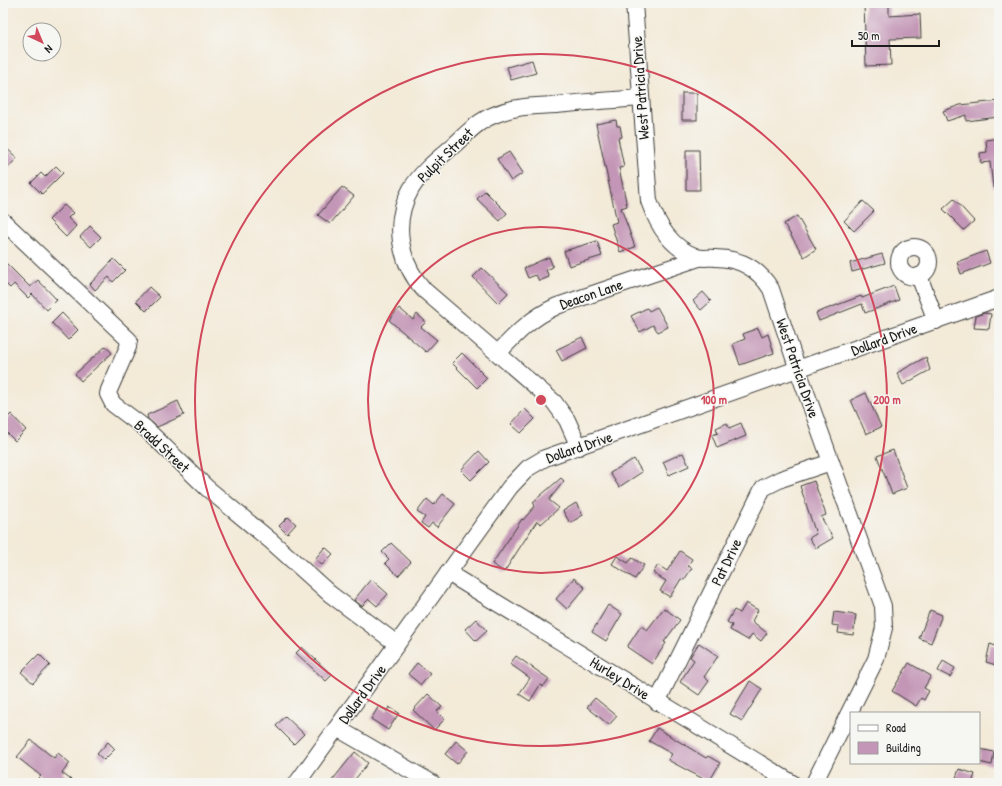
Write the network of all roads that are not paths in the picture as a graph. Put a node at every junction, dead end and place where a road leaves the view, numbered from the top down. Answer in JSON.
{"nodes":[{"id":1,"x":634,"y":3,"type":"edge"},
{"id":2,"x":641,"y":98,"type":"junction"},
{"id":3,"x":3,"y":221,"type":"edge"},
{"id":4,"x":699,"y":258,"type":"junction"},
{"id":5,"x":919,"y":276,"type":"dead end"},
{"id":6,"x":999,"y":298,"type":"edge"},
{"id":7,"x":936,"y":321,"type":"junction"},
{"id":8,"x":498,"y":353,"type":"junction"},
{"id":9,"x":798,"y":370,"type":"junction"},
{"id":10,"x":578,"y":447,"type":"junction"},
{"id":11,"x":830,"y":462,"type":"junction"},
{"id":12,"x":448,"y":573,"type":"junction"},
{"id":13,"x":397,"y":644,"type":"junction"},
{"id":14,"x":657,"y":702,"type":"junction"},
{"id":15,"x":337,"y":728,"type":"junction"},
{"id":16,"x":297,"y":783,"type":"edge"},
{"id":17,"x":432,"y":783,"type":"edge"},
{"id":18,"x":792,"y":783,"type":"edge"},
{"id":19,"x":814,"y":783,"type":"edge"}],
"edges":[{"from":1,"to":2,"type":"street","name":"West Patricia Drive"},
{"from":2,"to":4,"type":"street","name":"West Patricia Drive"},
{"from":2,"to":8,"type":"street","name":"Pulpit Street"},
{"from":3,"to":13,"type":"street","name":"Bradd Street"},
{"from":4,"to":8,"type":"street","name":"Deacon Lane"},
{"from":4,"to":9,"type":"street","name":"West Patricia Drive"},
{"from":5,"to":7,"type":"street"},
{"from":6,"to":7,"type":"street","name":"Dollard Drive"},
{"from":7,"to":9,"type":"street","name":"Dollard Drive"},
{"from":8,"to":10,"type":"street","name":"Pulpit Street"},
{"from":9,"to":10,"type":"street","name":"Dollard Drive"},
{"from":9,"to":11,"type":"street","name":"West Patricia Drive"},
{"from":10,"to":12,"type":"street","name":"Dollard Drive"},
{"from":11,"to":14,"type":"street","name":"Pat Drive"},
{"from":11,"to":19,"type":"street","name":"West Patricia Drive"},
{"from":12,"to":13,"type":"street","name":"Dollard Drive"},
{"from":12,"to":14,"type":"street","name":"Hurley Drive"},
{"from":13,"to":15,"type":"street","name":"Dollard Drive"},
{"from":14,"to":18,"type":"street","name":"Hurley Drive"},
{"from":15,"to":16,"type":"street","name":"Dollard Drive"},
{"from":15,"to":17,"type":"street"}]}
